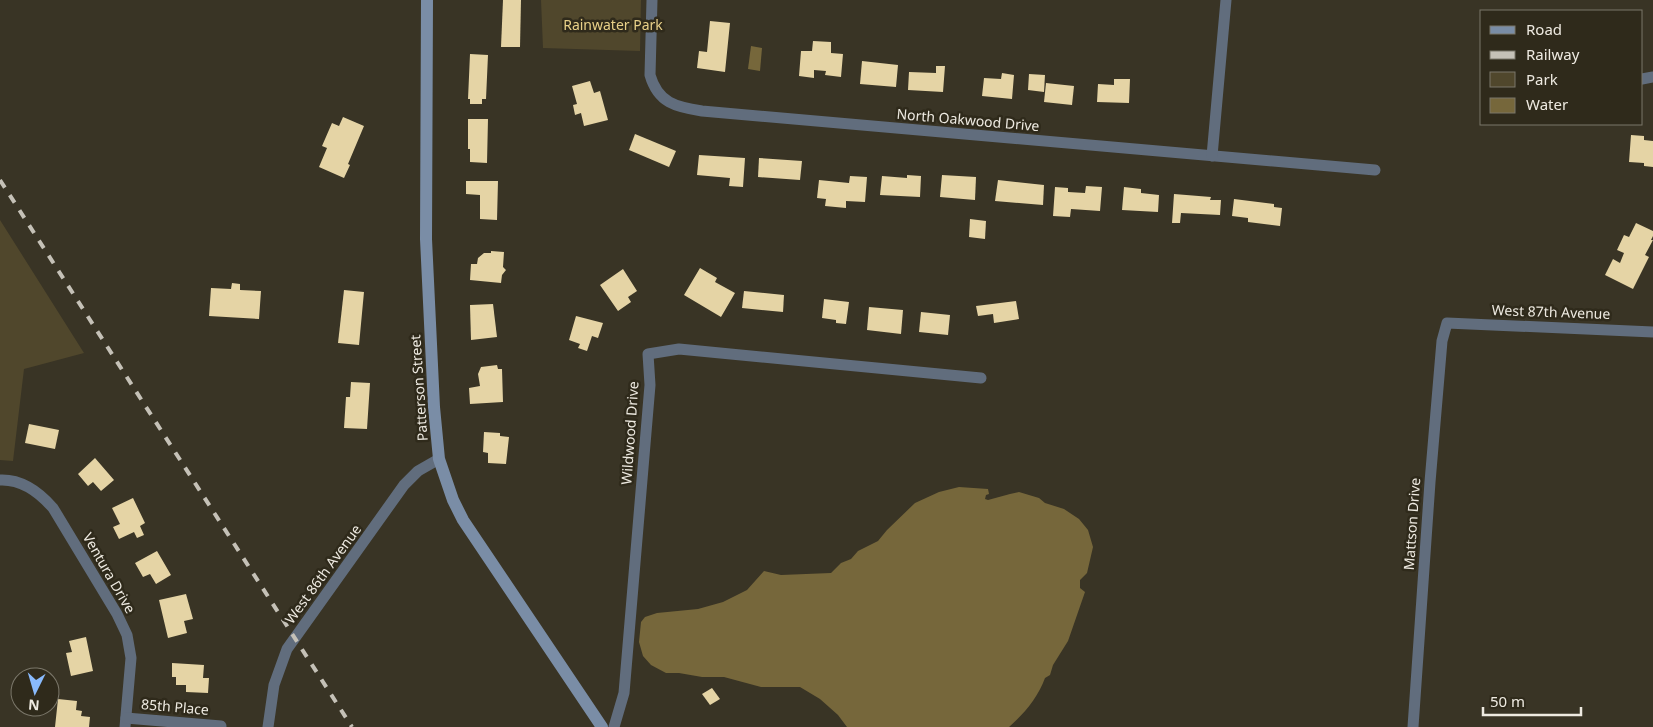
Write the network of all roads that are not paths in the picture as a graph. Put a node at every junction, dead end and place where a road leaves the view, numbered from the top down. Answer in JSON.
{"nodes":[{"id":1,"x":427,"y":0,"type":"edge"},
{"id":2,"x":652,"y":0,"type":"edge"},
{"id":3,"x":1226,"y":0,"type":"edge"},
{"id":4,"x":1212,"y":156,"type":"junction"},
{"id":5,"x":1376,"y":170,"type":"dead end"},
{"id":6,"x":1447,"y":323,"type":"joint"},
{"id":7,"x":1653,"y":332,"type":"edge"},
{"id":8,"x":981,"y":378,"type":"dead end"},
{"id":9,"x":439,"y":459,"type":"junction"},
{"id":10,"x":0,"y":480,"type":"edge"},
{"id":11,"x":125,"y":722,"type":"edge"},
{"id":12,"x":221,"y":726,"type":"edge"},
{"id":13,"x":268,"y":727,"type":"edge"},
{"id":14,"x":602,"y":727,"type":"edge"},
{"id":15,"x":614,"y":727,"type":"edge"},
{"id":16,"x":1413,"y":727,"type":"edge"}],
"edges":[{"from":1,"to":9,"type":"street","name":"Patterson Street"},
{"from":2,"to":4,"type":"street","name":"North Oakwood Drive"},
{"from":3,"to":4,"type":"street"},
{"from":4,"to":5,"type":"street","name":"North Oakwood Drive"},
{"from":6,"to":7,"type":"street","name":"West 87th Avenue"},
{"from":6,"to":16,"type":"street","name":"Mattson Drive"},
{"from":8,"to":15,"type":"street","name":"Wildwood Drive"},
{"from":9,"to":13,"type":"street","name":"West 86th Avenue"},
{"from":9,"to":14,"type":"street","name":"Patterson Street"},
{"from":10,"to":11,"type":"street","name":"Ventura Drive"},
{"from":11,"to":12,"type":"street","name":"85th Place"}]}
